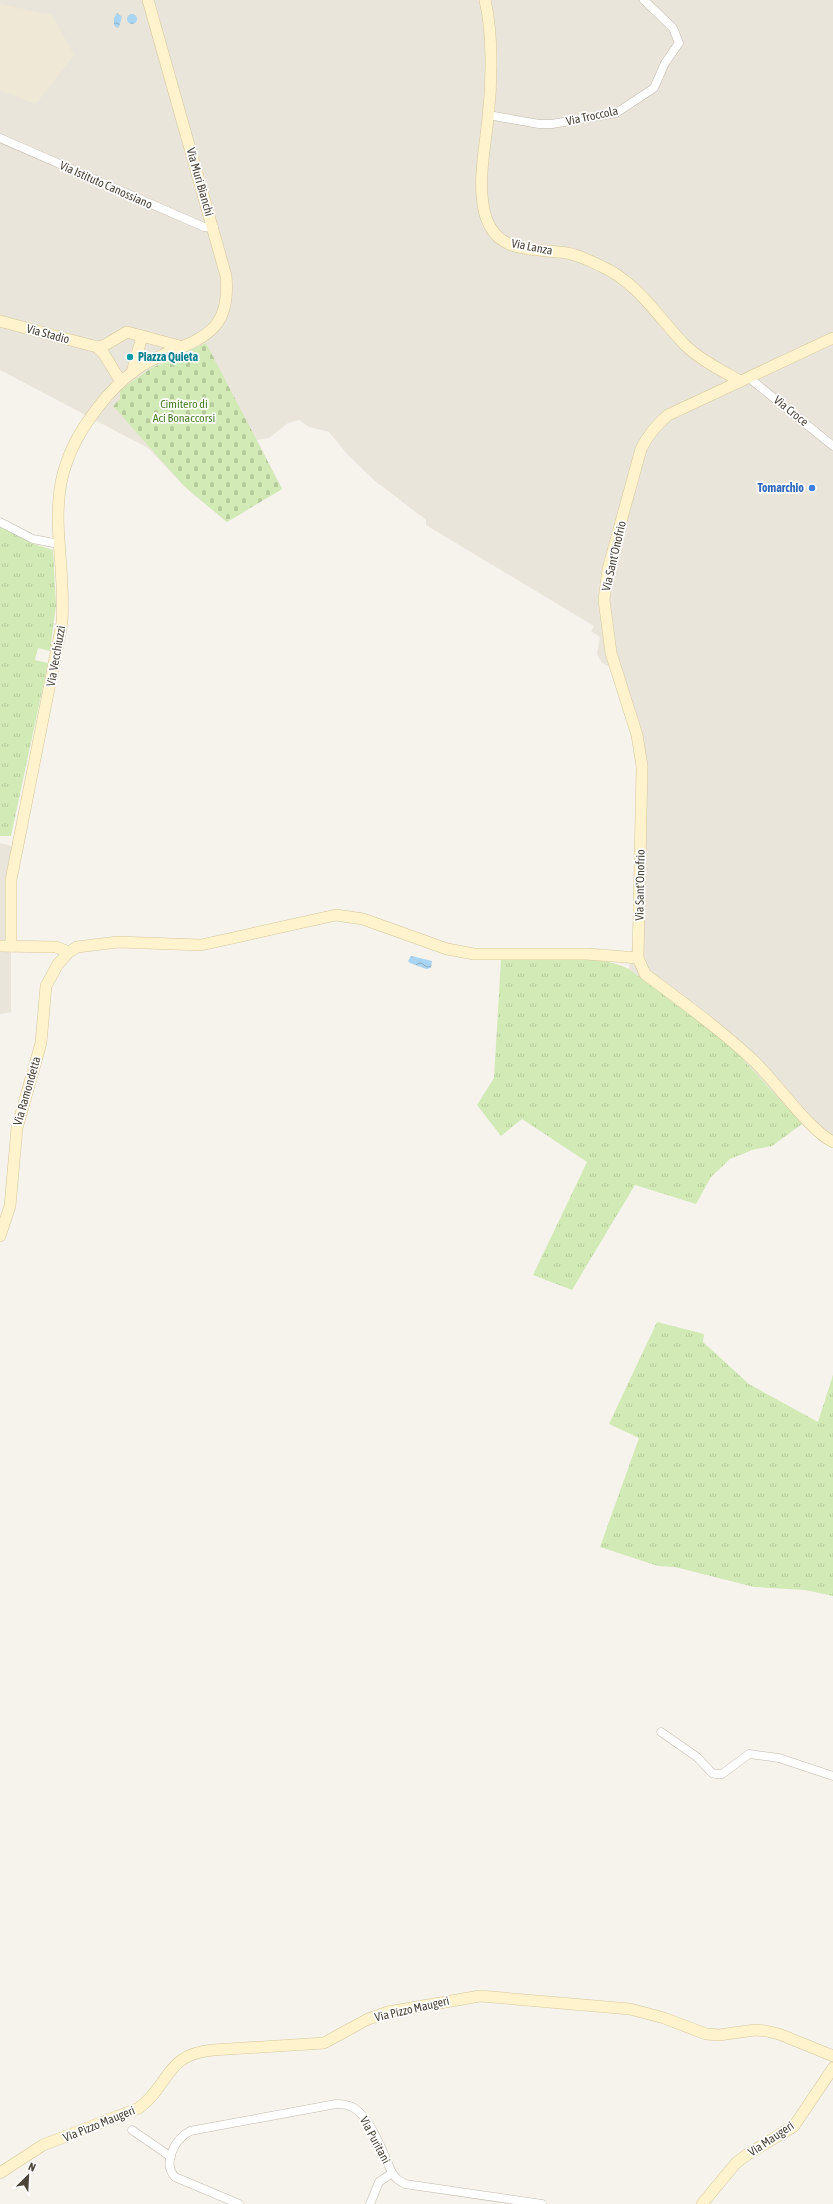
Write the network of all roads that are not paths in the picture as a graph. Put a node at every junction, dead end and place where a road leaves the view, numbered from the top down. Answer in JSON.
{"nodes":[{"id":1,"x":148,"y":0,"type":"edge"},
{"id":2,"x":485,"y":0,"type":"edge"},
{"id":3,"x":644,"y":0,"type":"edge"},
{"id":4,"x":488,"y":114,"type":"junction"},
{"id":5,"x":0,"y":138,"type":"edge"},
{"id":6,"x":214,"y":228,"type":"junction"},
{"id":7,"x":0,"y":321,"type":"edge"},
{"id":8,"x":142,"y":336,"type":"junction"},
{"id":9,"x":833,"y":338,"type":"edge"},
{"id":10,"x":97,"y":346,"type":"junction"},
{"id":11,"x":183,"y":347,"type":"junction"},
{"id":12,"x":132,"y":373,"type":"junction"},
{"id":13,"x":744,"y":379,"type":"junction"},
{"id":14,"x":121,"y":382,"type":"junction"},
{"id":15,"x":833,"y":446,"type":"edge"},
{"id":16,"x":0,"y":522,"type":"edge"},
{"id":17,"x":59,"y":544,"type":"junction"},
{"id":18,"x":5,"y":946,"type":"edge"},
{"id":19,"x":69,"y":952,"type":"junction"},
{"id":20,"x":638,"y":958,"type":"junction"},
{"id":21,"x":833,"y":1142,"type":"edge"},
{"id":22,"x":0,"y":1236,"type":"edge"},
{"id":23,"x":661,"y":1732,"type":"dead end"},
{"id":24,"x":833,"y":1776,"type":"edge"},
{"id":25,"x":813,"y":2049,"type":"junction"},
{"id":26,"x":833,"y":2056,"type":"edge"},
{"id":27,"x":830,"y":2071,"type":"edge"},
{"id":28,"x":132,"y":2130,"type":"dead end"},
{"id":29,"x":171,"y":2157,"type":"junction"},
{"id":30,"x":0,"y":2173,"type":"edge"},
{"id":31,"x":392,"y":2173,"type":"junction"},
{"id":32,"x":705,"y":2200,"type":"edge"},
{"id":33,"x":240,"y":2204,"type":"edge"},
{"id":34,"x":370,"y":2204,"type":"edge"},
{"id":35,"x":542,"y":2204,"type":"edge"},
{"id":36,"x":694,"y":2204,"type":"edge"}],
"edges":[{"from":1,"to":6,"type":"main road","name":"Via Muri Bianchi"},
{"from":2,"to":4,"type":"main road","name":"Via Lanza"},
{"from":3,"to":4,"type":"street","name":"Via Troccola"},
{"from":4,"to":13,"type":"main road","name":"Via Lanza"},
{"from":5,"to":6,"type":"street","name":"Via Istituto Canossiano"},
{"from":6,"to":11,"type":"main road","name":"Via Muri Bianchi"},
{"from":7,"to":10,"type":"main road","name":"Via Stadio"},
{"from":8,"to":10,"type":"main road"},
{"from":8,"to":11,"type":"main road"},
{"from":8,"to":12,"type":"main road"},
{"from":9,"to":13,"type":"main road","name":"Via Sant'Onofrio"},
{"from":10,"to":14,"type":"main road"},
{"from":11,"to":12,"type":"main road","name":"Via Muri Bianchi"},
{"from":12,"to":14,"type":"main road","name":"Via Vecchiuzzi"},
{"from":13,"to":15,"type":"street","name":"Via Croce"},
{"from":13,"to":20,"type":"main road","name":"Via Sant'Onofrio"},
{"from":14,"to":17,"type":"main road","name":"Via Vecchiuzzi"},
{"from":16,"to":17,"type":"street"},
{"from":17,"to":18,"type":"main road","name":"Via Vecchiuzzi"},
{"from":18,"to":19,"type":"main road"},
{"from":19,"to":20,"type":"main road"},
{"from":19,"to":22,"type":"main road","name":"Via Ramondetta"},
{"from":20,"to":21,"type":"main road"},
{"from":23,"to":24,"type":"street"},
{"from":25,"to":26,"type":"main road","name":"Via Pizzo Maugeri"},
{"from":25,"to":27,"type":"main road"},
{"from":25,"to":30,"type":"main road","name":"Via Pizzo Maugeri"},
{"from":27,"to":32,"type":"main road","name":"Via Maugeri"},
{"from":28,"to":29,"type":"street"},
{"from":29,"to":31,"type":"street","name":"Via Puritani"},
{"from":29,"to":33,"type":"street"},
{"from":31,"to":34,"type":"street"},
{"from":31,"to":35,"type":"street","name":"Via Puritani"},
{"from":32,"to":36,"type":"street"}]}
